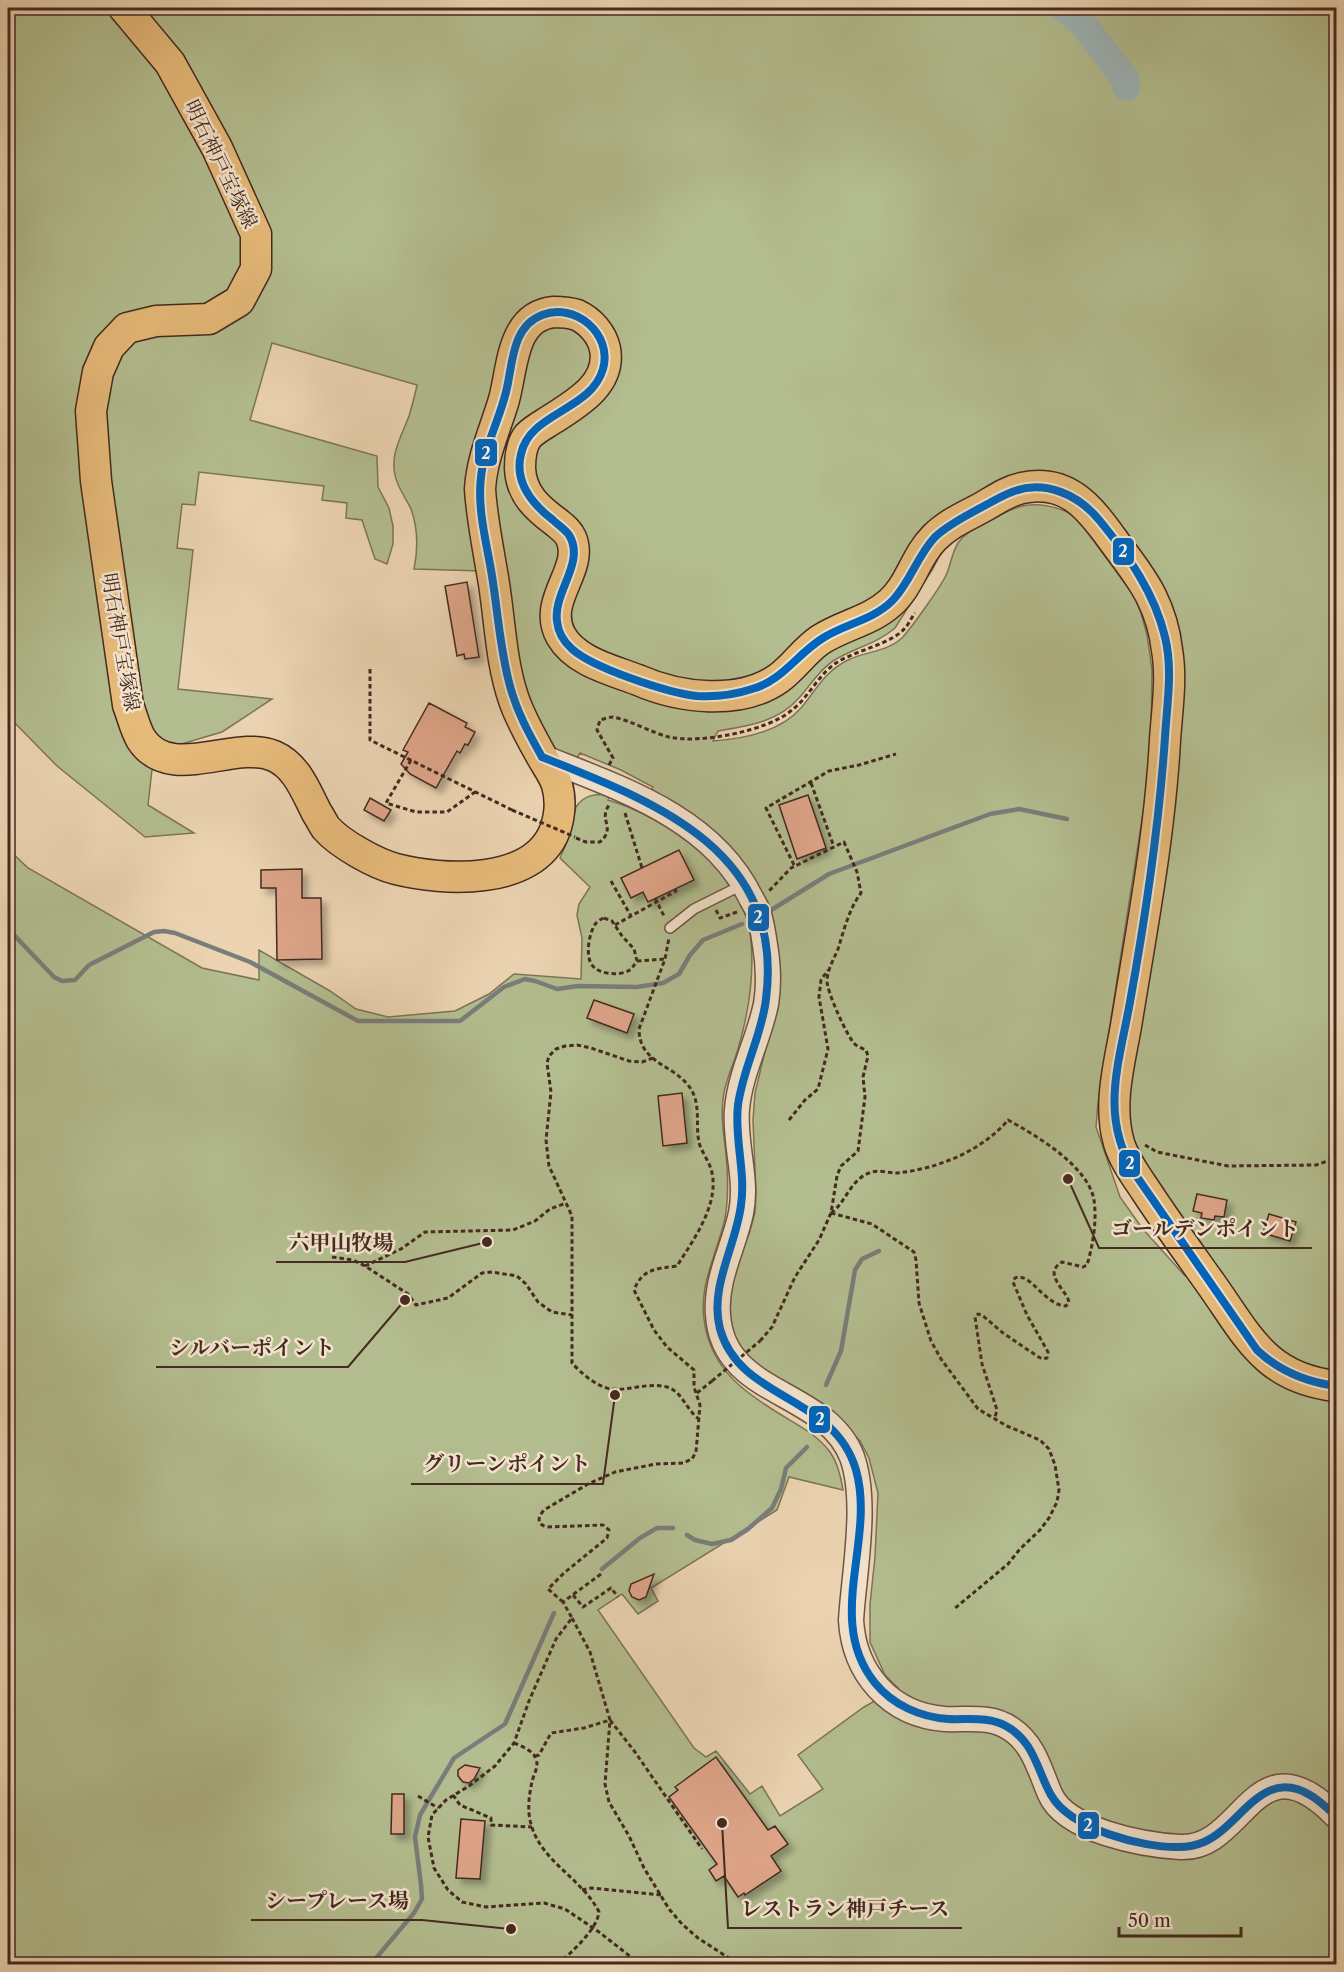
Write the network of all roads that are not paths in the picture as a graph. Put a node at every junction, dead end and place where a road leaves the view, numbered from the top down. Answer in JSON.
{"nodes":[{"id":1,"x":124,"y":8,"type":"edge"},
{"id":2,"x":542,"y":757,"type":"junction"},
{"id":3,"x":608,"y":775,"type":"junction"},
{"id":4,"x":559,"y":807,"type":"junction"},
{"id":5,"x":748,"y":900,"type":"junction"},
{"id":6,"x":670,"y":928,"type":"dead end"},
{"id":7,"x":1336,"y":1386,"type":"edge"},
{"id":8,"x":1336,"y":1816,"type":"edge"}],
"edges":[{"from":1,"to":4,"type":"main road","name":"明石神戸宝塚線"},
{"from":2,"to":3,"type":"street"},
{"from":2,"to":4,"type":"main road","name":"明石神戸宝塚線"},
{"from":2,"to":7,"type":"main road","name":"明石神戸宝塚線"},
{"from":3,"to":4,"type":"street"},
{"from":3,"to":5,"type":"street"},
{"from":5,"to":6,"type":"lane"},
{"from":5,"to":8,"type":"street"}]}
